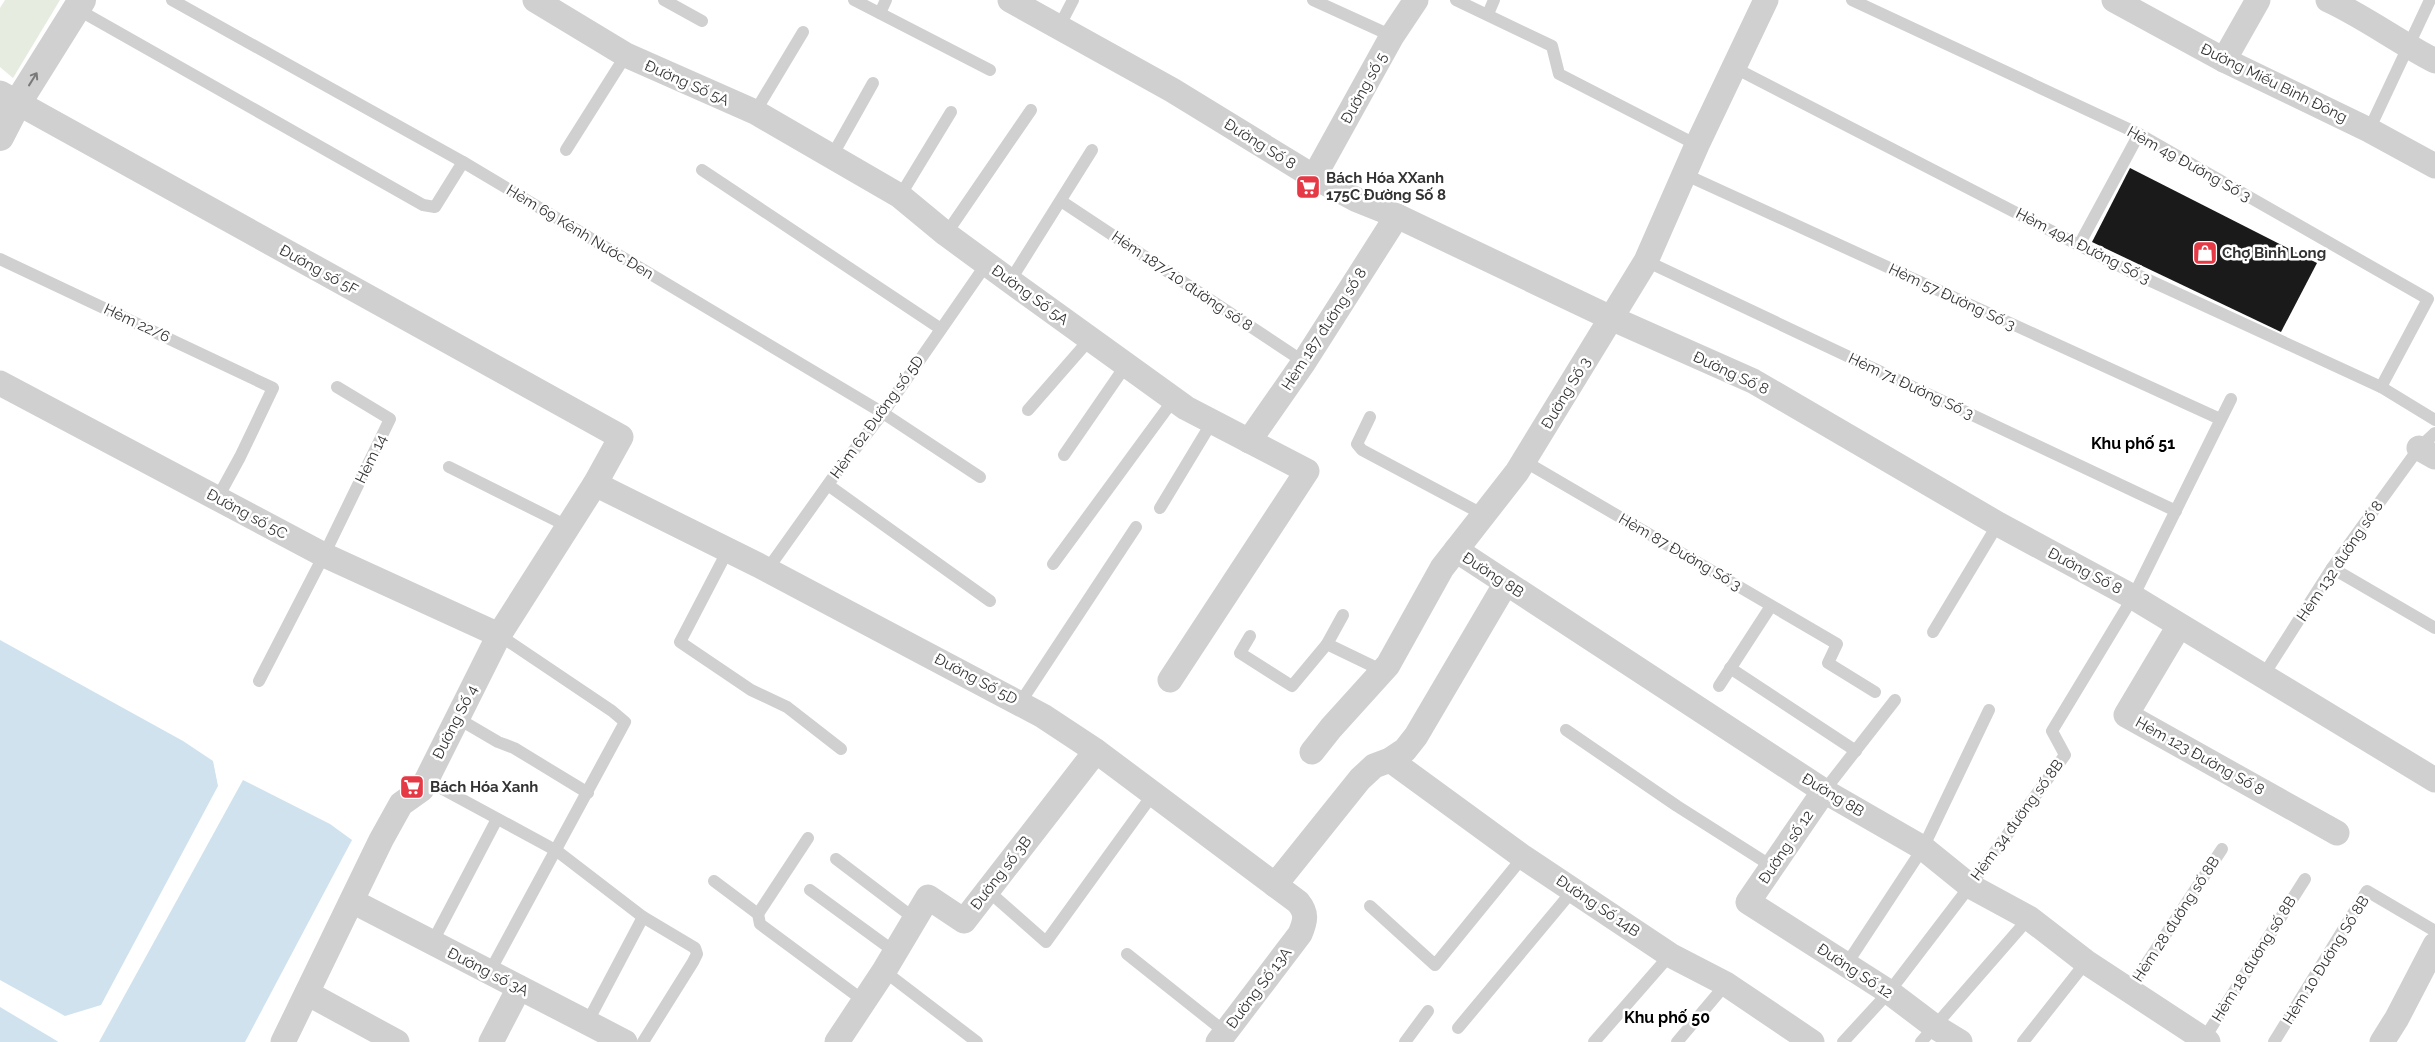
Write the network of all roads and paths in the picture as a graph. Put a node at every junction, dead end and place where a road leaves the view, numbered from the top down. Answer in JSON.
{"nodes":[{"id":1,"x":172,"y":0,"type":"edge"},
{"id":2,"x":535,"y":0,"type":"edge"},
{"id":3,"x":664,"y":0,"type":"edge"},
{"id":4,"x":854,"y":0,"type":"edge"},
{"id":5,"x":886,"y":0,"type":"edge"},
{"id":6,"x":1010,"y":0,"type":"edge"},
{"id":7,"x":1073,"y":0,"type":"edge"},
{"id":8,"x":1313,"y":0,"type":"edge"},
{"id":9,"x":1416,"y":0,"type":"edge"},
{"id":10,"x":1456,"y":0,"type":"edge"},
{"id":11,"x":1494,"y":0,"type":"edge"},
{"id":12,"x":1766,"y":0,"type":"edge"},
{"id":13,"x":1852,"y":0,"type":"edge"},
{"id":14,"x":2114,"y":0,"type":"edge"},
{"id":15,"x":2258,"y":0,"type":"edge"},
{"id":16,"x":2328,"y":0,"type":"edge"},
{"id":17,"x":2430,"y":0,"type":"edge"},
{"id":18,"x":79,"y":4,"type":"edge"},
{"id":19,"x":2359,"y":7,"type":"edge"},
{"id":20,"x":880,"y":13,"type":"junction"},
{"id":21,"x":1488,"y":14,"type":"junction"},
{"id":22,"x":702,"y":21,"type":"dead end"},
{"id":23,"x":1059,"y":27,"type":"junction"},
{"id":24,"x":803,"y":32,"type":"dead end"},
{"id":25,"x":1392,"y":36,"type":"junction"},
{"id":26,"x":2409,"y":47,"type":"junction"},
{"id":27,"x":626,"y":55,"type":"junction"},
{"id":28,"x":2224,"y":60,"type":"junction"},
{"id":29,"x":2435,"y":61,"type":"edge"},
{"id":30,"x":1733,"y":67,"type":"junction"},
{"id":31,"x":990,"y":70,"type":"dead end"},
{"id":32,"x":873,"y":82,"type":"dead end"},
{"id":33,"x":9,"y":99,"type":"edge"},
{"id":34,"x":1031,"y":110,"type":"dead end"},
{"id":35,"x":755,"y":112,"type":"junction"},
{"id":36,"x":951,"y":112,"type":"dead end"},
{"id":37,"x":2369,"y":130,"type":"junction"},
{"id":38,"x":2139,"y":134,"type":"junction"},
{"id":39,"x":0,"y":137,"type":"edge"},
{"id":40,"x":1697,"y":145,"type":"junction"},
{"id":41,"x":566,"y":150,"type":"dead end"},
{"id":42,"x":1092,"y":150,"type":"dead end"},
{"id":43,"x":832,"y":156,"type":"junction"},
{"id":44,"x":463,"y":162,"type":"junction"},
{"id":45,"x":2435,"y":166,"type":"edge"},
{"id":46,"x":702,"y":170,"type":"dead end"},
{"id":47,"x":1684,"y":174,"type":"junction"},
{"id":48,"x":1314,"y":177,"type":"junction"},
{"id":49,"x":900,"y":196,"type":"junction"},
{"id":50,"x":1061,"y":201,"type":"junction"},
{"id":51,"x":1396,"y":216,"type":"junction"},
{"id":52,"x":946,"y":234,"type":"junction"},
{"id":53,"x":2079,"y":245,"type":"junction"},
{"id":54,"x":0,"y":259,"type":"edge"},
{"id":55,"x":1646,"y":261,"type":"junction"},
{"id":56,"x":987,"y":263,"type":"junction"},
{"id":57,"x":1010,"y":282,"type":"junction"},
{"id":58,"x":1611,"y":318,"type":"junction"},
{"id":59,"x":941,"y":329,"type":"junction"},
{"id":60,"x":1090,"y":340,"type":"junction"},
{"id":61,"x":1304,"y":362,"type":"junction"},
{"id":62,"x":1126,"y":365,"type":"junction"},
{"id":63,"x":0,"y":383,"type":"edge"},
{"id":64,"x":337,"y":387,"type":"dead end"},
{"id":65,"x":2381,"y":387,"type":"junction"},
{"id":66,"x":1174,"y":399,"type":"junction"},
{"id":67,"x":2231,"y":399,"type":"dead end"},
{"id":68,"x":1028,"y":410,"type":"dead end"},
{"id":69,"x":883,"y":413,"type":"junction"},
{"id":70,"x":1370,"y":417,"type":"dead end"},
{"id":71,"x":2220,"y":420,"type":"junction"},
{"id":72,"x":2435,"y":420,"type":"edge"},
{"id":73,"x":1212,"y":422,"type":"junction"},
{"id":74,"x":1248,"y":441,"type":"junction"},
{"id":75,"x":2430,"y":446,"type":"edge"},
{"id":76,"x":1064,"y":455,"type":"dead end"},
{"id":77,"x":1524,"y":461,"type":"junction"},
{"id":78,"x":449,"y":467,"type":"dead end"},
{"id":79,"x":980,"y":477,"type":"dead end"},
{"id":80,"x":595,"y":484,"type":"junction"},
{"id":81,"x":828,"y":485,"type":"junction"},
{"id":82,"x":217,"y":499,"type":"junction"},
{"id":83,"x":1160,"y":508,"type":"dead end"},
{"id":84,"x":2176,"y":511,"type":"junction"},
{"id":85,"x":1484,"y":515,"type":"junction"},
{"id":86,"x":1998,"y":524,"type":"junction"},
{"id":87,"x":567,"y":526,"type":"junction"},
{"id":88,"x":1136,"y":528,"type":"dead end"},
{"id":89,"x":728,"y":550,"type":"junction"},
{"id":90,"x":1456,"y":550,"type":"junction"},
{"id":91,"x":324,"y":555,"type":"junction"},
{"id":92,"x":1054,"y":564,"type":"dead end"},
{"id":93,"x":2332,"y":568,"type":"junction"},
{"id":94,"x":766,"y":570,"type":"junction"},
{"id":95,"x":1506,"y":583,"type":"junction"},
{"id":96,"x":2133,"y":597,"type":"junction"},
{"id":97,"x":990,"y":601,"type":"dead end"},
{"id":98,"x":1771,"y":606,"type":"junction"},
{"id":99,"x":1343,"y":615,"type":"dead end"},
{"id":100,"x":2179,"y":626,"type":"junction"},
{"id":101,"x":2435,"y":628,"type":"edge"},
{"id":102,"x":1933,"y":632,"type":"dead end"},
{"id":103,"x":499,"y":635,"type":"junction"},
{"id":104,"x":1250,"y":636,"type":"dead end"},
{"id":105,"x":1327,"y":644,"type":"junction"},
{"id":106,"x":1730,"y":668,"type":"junction"},
{"id":107,"x":1383,"y":670,"type":"junction"},
{"id":108,"x":2263,"y":676,"type":"junction"},
{"id":109,"x":259,"y":680,"type":"dead end"},
{"id":110,"x":1170,"y":680,"type":"dead end"},
{"id":111,"x":1719,"y":686,"type":"dead end"},
{"id":112,"x":1875,"y":692,"type":"dead end"},
{"id":113,"x":1895,"y":700,"type":"dead end"},
{"id":114,"x":1020,"y":703,"type":"junction"},
{"id":115,"x":1989,"y":710,"type":"dead end"},
{"id":116,"x":457,"y":718,"type":"junction"},
{"id":117,"x":1566,"y":730,"type":"dead end"},
{"id":118,"x":841,"y":749,"type":"dead end"},
{"id":119,"x":1096,"y":751,"type":"junction"},
{"id":120,"x":1856,"y":751,"type":"junction"},
{"id":121,"x":1312,"y":752,"type":"dead end"},
{"id":122,"x":1390,"y":760,"type":"junction"},
{"id":123,"x":426,"y":780,"type":"junction"},
{"id":124,"x":2435,"y":780,"type":"edge"},
{"id":125,"x":1824,"y":791,"type":"junction"},
{"id":126,"x":588,"y":794,"type":"junction"},
{"id":127,"x":1153,"y":794,"type":"junction"},
{"id":128,"x":497,"y":819,"type":"junction"},
{"id":129,"x":2337,"y":833,"type":"dead end"},
{"id":130,"x":808,"y":838,"type":"dead end"},
{"id":131,"x":1923,"y":848,"type":"junction"},
{"id":132,"x":2222,"y":849,"type":"dead end"},
{"id":133,"x":557,"y":851,"type":"junction"},
{"id":134,"x":1523,"y":857,"type":"junction"},
{"id":135,"x":836,"y":860,"type":"dead end"},
{"id":136,"x":1773,"y":867,"type":"junction"},
{"id":137,"x":2304,"y":879,"type":"dead end"},
{"id":138,"x":714,"y":881,"type":"dead end"},
{"id":139,"x":1276,"y":885,"type":"junction"},
{"id":140,"x":1970,"y":886,"type":"junction"},
{"id":141,"x":1574,"y":889,"type":"junction"},
{"id":142,"x":810,"y":890,"type":"dead end"},
{"id":143,"x":987,"y":890,"type":"junction"},
{"id":144,"x":352,"y":901,"type":"junction"},
{"id":145,"x":1748,"y":902,"type":"joint"},
{"id":146,"x":1370,"y":906,"type":"dead end"},
{"id":147,"x":758,"y":914,"type":"junction"},
{"id":148,"x":643,"y":917,"type":"junction"},
{"id":149,"x":2029,"y":918,"type":"junction"},
{"id":150,"x":915,"y":919,"type":"junction"},
{"id":151,"x":2435,"y":931,"type":"edge"},
{"id":152,"x":1300,"y":934,"type":"joint"},
{"id":153,"x":432,"y":943,"type":"junction"},
{"id":154,"x":2435,"y":945,"type":"edge"},
{"id":155,"x":1127,"y":954,"type":"dead end"},
{"id":156,"x":1670,"y":955,"type":"junction"},
{"id":157,"x":890,"y":962,"type":"junction"},
{"id":158,"x":2086,"y":962,"type":"junction"},
{"id":159,"x":1846,"y":965,"type":"junction"},
{"id":160,"x":489,"y":973,"type":"junction"},
{"id":161,"x":1726,"y":984,"type":"junction"},
{"id":162,"x":520,"y":988,"type":"junction"},
{"id":163,"x":2129,"y":990,"type":"junction"},
{"id":164,"x":1889,"y":992,"type":"junction"},
{"id":165,"x":307,"y":993,"type":"junction"},
{"id":166,"x":864,"y":1001,"type":"junction"},
{"id":167,"x":1428,"y":1011,"type":"dead end"},
{"id":168,"x":587,"y":1023,"type":"junction"},
{"id":169,"x":1458,"y":1028,"type":"dead end"},
{"id":170,"x":1928,"y":1034,"type":"edge"},
{"id":171,"x":1221,"y":1037,"type":"edge"},
{"id":172,"x":2206,"y":1041,"type":"edge"},
{"id":173,"x":283,"y":1042,"type":"edge"},
{"id":174,"x":397,"y":1042,"type":"edge"},
{"id":175,"x":491,"y":1042,"type":"edge"},
{"id":176,"x":625,"y":1042,"type":"edge"},
{"id":177,"x":643,"y":1042,"type":"edge"},
{"id":178,"x":837,"y":1042,"type":"edge"},
{"id":179,"x":977,"y":1042,"type":"edge"},
{"id":180,"x":1405,"y":1042,"type":"edge"},
{"id":181,"x":1594,"y":1042,"type":"edge"},
{"id":182,"x":1677,"y":1042,"type":"edge"},
{"id":183,"x":1812,"y":1042,"type":"edge"},
{"id":184,"x":1843,"y":1042,"type":"edge"},
{"id":185,"x":1960,"y":1042,"type":"edge"},
{"id":186,"x":2023,"y":1042,"type":"edge"},
{"id":187,"x":2274,"y":1042,"type":"edge"},
{"id":188,"x":2382,"y":1042,"type":"edge"}],
"edges":[{"from":1,"to":44,"type":"lane","name":"Hẻm 69 Kênh Nước Đen"},
{"from":2,"to":27,"type":"street","name":"Đường Số 5A"},
{"from":3,"to":22,"type":"lane"},
{"from":4,"to":20,"type":"lane"},
{"from":5,"to":20,"type":"lane"},
{"from":6,"to":23,"type":"street","name":"Đường Số 8"},
{"from":7,"to":23,"type":"lane"},
{"from":8,"to":25,"type":"lane"},
{"from":9,"to":25,"type":"street","name":"Đường số 5"},
{"from":10,"to":21,"type":"lane"},
{"from":11,"to":21,"type":"lane"},
{"from":12,"to":30,"type":"street","name":"Đường Số 3"},
{"from":13,"to":38,"type":"lane","name":"Hẻm 49 Đường Số 3"},
{"from":14,"to":28,"type":"street","name":"Đường Miếu Bình Đông"},
{"from":15,"to":28,"type":"street"},
{"from":16,"to":19,"type":"street"},
{"from":17,"to":26,"type":"lane"},
{"from":33,"to":18,"type":"street","one_way":true},
{"from":18,"to":44,"type":"lane"},
{"from":19,"to":26,"type":"street"},
{"from":20,"to":31,"type":"lane"},
{"from":21,"to":40,"type":"lane"},
{"from":23,"to":48,"type":"street","name":"Đường Số 8"},
{"from":24,"to":35,"type":"lane"},
{"from":25,"to":48,"type":"street","name":"Đường số 5"},
{"from":26,"to":29,"type":"street"},
{"from":26,"to":37,"type":"lane"},
{"from":27,"to":35,"type":"street","name":"Đường Số 5A"},
{"from":27,"to":41,"type":"lane"},
{"from":28,"to":37,"type":"street","name":"Đường Miếu Bình Đông"},
{"from":30,"to":40,"type":"street","name":"Đường Số 3"},
{"from":30,"to":53,"type":"lane","name":"Hẻm 49A Đường Số 3"},
{"from":32,"to":43,"type":"lane"},
{"from":33,"to":39,"type":"street"},
{"from":33,"to":80,"type":"street","name":"Đường số 5F"},
{"from":34,"to":52,"type":"lane"},
{"from":35,"to":43,"type":"street","name":"Đường Số 5A"},
{"from":36,"to":49,"type":"lane"},
{"from":37,"to":45,"type":"street","name":"Đường Miếu Bình Đông"},
{"from":38,"to":53,"type":"lane"},
{"from":38,"to":65,"type":"lane","name":"Hẻm 49 Đường Số 3"},
{"from":40,"to":47,"type":"street","name":"Đường Số 3"},
{"from":42,"to":50,"type":"lane"},
{"from":43,"to":49,"type":"street","name":"Đường Số 5A"},
{"from":44,"to":69,"type":"lane","name":"Hẻm 69 Kênh Nước Đen"},
{"from":46,"to":59,"type":"lane"},
{"from":47,"to":55,"type":"street","name":"Đường Số 3"},
{"from":47,"to":71,"type":"lane","name":"Hẻm 57 Đường Số 3"},
{"from":48,"to":51,"type":"street","name":"Đường Số 8"},
{"from":49,"to":52,"type":"street","name":"Đường Số 5A"},
{"from":50,"to":57,"type":"lane"},
{"from":50,"to":61,"type":"lane","name":"Hẻm 187/10 đường số 8"},
{"from":51,"to":58,"type":"street","name":"Đường Số 8"},
{"from":51,"to":61,"type":"street","name":"Hẻm 187 đường số 8"},
{"from":52,"to":56,"type":"street","name":"Đường Số 5A"},
{"from":53,"to":65,"type":"lane","name":"Hẻm 49A Đường Số 3"},
{"from":54,"to":82,"type":"lane","name":"Hẻm 22/6"},
{"from":55,"to":58,"type":"street","name":"Đường Số 3"},
{"from":55,"to":84,"type":"lane","name":"Hẻm 71 Đường Số 3"},
{"from":56,"to":57,"type":"street","name":"Đường Số 5A"},
{"from":56,"to":59,"type":"lane","name":"Hẻm 62 Đường số 5D"},
{"from":57,"to":60,"type":"street","name":"Đường Số 5A"},
{"from":58,"to":77,"type":"street","name":"Đường Số 3"},
{"from":58,"to":86,"type":"street","name":"Đường Số 8"},
{"from":59,"to":69,"type":"lane","name":"Hẻm 62 Đường số 5D"},
{"from":60,"to":62,"type":"street","name":"Đường Số 5A"},
{"from":60,"to":68,"type":"lane"},
{"from":61,"to":74,"type":"street","name":"Hẻm 187 đường số 8"},
{"from":62,"to":66,"type":"street","name":"Đường Số 5A"},
{"from":62,"to":76,"type":"lane"},
{"from":63,"to":82,"type":"street","name":"Đường số 5C"},
{"from":64,"to":91,"type":"lane","name":"Hẻm 14"},
{"from":65,"to":72,"type":"lane","name":"Hẻm 49A Đường Số 3"},
{"from":66,"to":73,"type":"street","name":"Đường Số 5A"},
{"from":66,"to":92,"type":"lane"},
{"from":67,"to":71,"type":"lane"},
{"from":69,"to":79,"type":"lane","name":"Hẻm 69 Kênh Nước Đen"},
{"from":69,"to":81,"type":"lane","name":"Hẻm 62 Đường số 5D"},
{"from":70,"to":85,"type":"lane"},
{"from":71,"to":84,"type":"lane"},
{"from":73,"to":74,"type":"street","name":"Đường Số 5A"},
{"from":73,"to":83,"type":"lane"},
{"from":74,"to":110,"type":"street","name":"Đường Số 5A"},
{"from":75,"to":93,"type":"lane","name":"Hẻm 132 đường số 8"},
{"from":77,"to":85,"type":"street","name":"Đường Số 3"},
{"from":77,"to":98,"type":"lane","name":"Hẻm 87 Đường Số 3"},
{"from":78,"to":87,"type":"lane"},
{"from":80,"to":87,"type":"street","name":"Đường Số 4"},
{"from":80,"to":89,"type":"street","name":"Đường Số 5D"},
{"from":81,"to":94,"type":"lane","name":"Hẻm 62 Đường số 5D"},
{"from":81,"to":97,"type":"lane"},
{"from":82,"to":91,"type":"street","name":"Đường số 5C"},
{"from":84,"to":96,"type":"lane"},
{"from":85,"to":90,"type":"street","name":"Đường Số 3"},
{"from":86,"to":96,"type":"street","name":"Đường Số 8"},
{"from":86,"to":102,"type":"lane"},
{"from":87,"to":103,"type":"street","name":"Đường Số 4"},
{"from":88,"to":114,"type":"lane"},
{"from":89,"to":94,"type":"street","name":"Đường Số 5D"},
{"from":89,"to":118,"type":"lane"},
{"from":90,"to":95,"type":"street","name":"Đường 8B"},
{"from":90,"to":107,"type":"street","name":"Đường Số 3"},
{"from":91,"to":103,"type":"street","name":"Đường số 5C"},
{"from":91,"to":109,"type":"lane"},
{"from":93,"to":101,"type":"lane"},
{"from":93,"to":108,"type":"lane","name":"Hẻm 132 đường số 8"},
{"from":94,"to":114,"type":"street","name":"Đường Số 5D"},
{"from":95,"to":122,"type":"street"},
{"from":95,"to":125,"type":"street","name":"Đường 8B"},
{"from":96,"to":100,"type":"street","name":"Đường Số 8"},
{"from":96,"to":140,"type":"lane","name":"Hẻm 34 đường số 8B"},
{"from":98,"to":106,"type":"lane"},
{"from":98,"to":112,"type":"lane","name":"Hẻm 87 Đường Số 3"},
{"from":99,"to":105,"type":"lane"},
{"from":100,"to":108,"type":"street","name":"Đường Số 8"},
{"from":100,"to":129,"type":"street","name":"Hẻm 123 Đường Số 8"},
{"from":103,"to":116,"type":"street","name":"Đường Số 4"},
{"from":103,"to":126,"type":"lane"},
{"from":104,"to":105,"type":"lane"},
{"from":105,"to":107,"type":"lane"},
{"from":106,"to":111,"type":"lane"},
{"from":106,"to":120,"type":"lane"},
{"from":107,"to":121,"type":"street","name":"Đường Số 3"},
{"from":108,"to":124,"type":"street","name":"Đường Số 8"},
{"from":113,"to":120,"type":"lane"},
{"from":114,"to":119,"type":"street","name":"Đường Số 5D"},
{"from":115,"to":131,"type":"lane"},
{"from":116,"to":123,"type":"street","name":"Đường Số 4"},
{"from":116,"to":126,"type":"lane"},
{"from":117,"to":136,"type":"lane"},
{"from":119,"to":127,"type":"street","name":"Đường Số 5D"},
{"from":119,"to":143,"type":"street","name":"Đường số 3B"},
{"from":120,"to":125,"type":"lane"},
{"from":122,"to":134,"type":"street","name":"Đường Số 14B"},
{"from":122,"to":139,"type":"street"},
{"from":123,"to":128,"type":"lane"},
{"from":123,"to":144,"type":"street","name":"Đường Số 4"},
{"from":125,"to":131,"type":"street","name":"Đường 8B"},
{"from":125,"to":136,"type":"street","name":"Đường số 12"},
{"from":126,"to":133,"type":"lane"},
{"from":127,"to":139,"type":"street","name":"Đường Số 5D"},
{"from":127,"to":143,"type":"lane"},
{"from":128,"to":133,"type":"lane"},
{"from":128,"to":153,"type":"lane"},
{"from":130,"to":147,"type":"lane"},
{"from":131,"to":140,"type":"street","name":"Đường 8B"},
{"from":131,"to":159,"type":"lane"},
{"from":132,"to":163,"type":"lane","name":"Hẻm 28 đường số 8B"},
{"from":133,"to":148,"type":"lane"},
{"from":133,"to":160,"type":"lane"},
{"from":134,"to":141,"type":"street","name":"Đường Số 14B"},
{"from":134,"to":146,"type":"lane"},
{"from":135,"to":150,"type":"lane"},
{"from":136,"to":145,"type":"street","name":"Đường số 12"},
{"from":137,"to":172,"type":"lane","name":"Hẻm 18 đường số 8B"},
{"from":138,"to":147,"type":"lane"},
{"from":139,"to":152,"type":"street","name":"Đường Số 5D"},
{"from":140,"to":149,"type":"street","name":"Đường 8B"},
{"from":140,"to":164,"type":"lane","name":"Hẻm 34 đường số 8B"},
{"from":141,"to":156,"type":"street","name":"Đường Số 14B"},
{"from":141,"to":169,"type":"lane"},
{"from":142,"to":157,"type":"lane"},
{"from":143,"to":150,"type":"street","name":"Đường số 3B"},
{"from":144,"to":153,"type":"street","name":"Đường số 3A"},
{"from":144,"to":165,"type":"street","name":"Đường Số 4"},
{"from":145,"to":159,"type":"street","name":"Đường Số 12"},
{"from":147,"to":166,"type":"lane"},
{"from":148,"to":168,"type":"lane"},
{"from":148,"to":177,"type":"lane"},
{"from":149,"to":158,"type":"street","name":"Đường 8B"},
{"from":149,"to":170,"type":"lane"},
{"from":150,"to":157,"type":"street","name":"Đường số 3B"},
{"from":151,"to":187,"type":"lane","name":"Hẻm 10 Đường Số 8B"},
{"from":152,"to":171,"type":"street","name":"Đường Số 13A"},
{"from":153,"to":160,"type":"street","name":"Đường số 3A"},
{"from":154,"to":188,"type":"street"},
{"from":155,"to":171,"type":"lane"},
{"from":156,"to":161,"type":"street","name":"Đường Số 14B"},
{"from":156,"to":181,"type":"lane"},
{"from":157,"to":166,"type":"street","name":"Đường số 3B"},
{"from":157,"to":179,"type":"lane"},
{"from":158,"to":163,"type":"street","name":"Đường 8B"},
{"from":158,"to":186,"type":"lane"},
{"from":159,"to":164,"type":"street","name":"Đường Số 12"},
{"from":160,"to":162,"type":"street","name":"Đường số 3A"},
{"from":161,"to":182,"type":"lane"},
{"from":161,"to":183,"type":"street","name":"Đường Số 14B"},
{"from":162,"to":168,"type":"street","name":"Đường số 3A"},
{"from":162,"to":175,"type":"street"},
{"from":163,"to":172,"type":"street","name":"Đường 8B"},
{"from":164,"to":170,"type":"street","name":"Đường Số 12"},
{"from":164,"to":184,"type":"lane","name":"Hẻm 34 đường số 8B"},
{"from":165,"to":173,"type":"street","name":"Đường Số 4"},
{"from":165,"to":174,"type":"street"},
{"from":166,"to":178,"type":"street","name":"Đường số 3B"},
{"from":167,"to":180,"type":"lane"},
{"from":168,"to":176,"type":"street","name":"Đường số 3A"},
{"from":170,"to":185,"type":"street","name":"Đường Số 12"}]}
